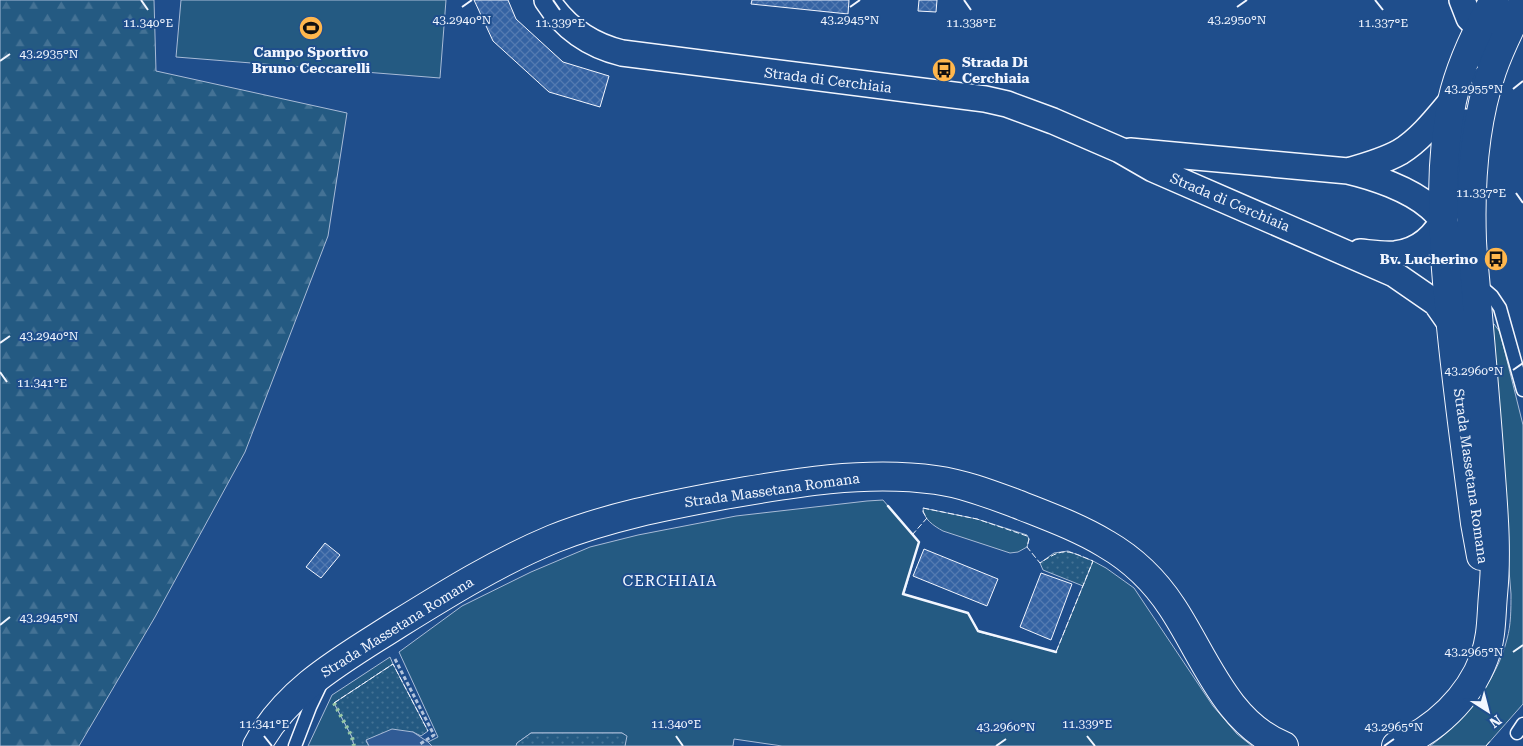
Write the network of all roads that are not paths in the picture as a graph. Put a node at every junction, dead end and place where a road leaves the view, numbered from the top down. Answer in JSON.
{"nodes":[{"id":1,"x":547,"y":0,"type":"edge"},
{"id":2,"x":1462,"y":0,"type":"edge"},
{"id":3,"x":1511,"y":6,"type":"edge"},
{"id":4,"x":1478,"y":27,"type":"junction"},
{"id":5,"x":1492,"y":71,"type":"junction"},
{"id":6,"x":1452,"y":99,"type":"junction"},
{"id":7,"x":1120,"y":150,"type":"junction"},
{"id":8,"x":1348,"y":171,"type":"junction"},
{"id":9,"x":1443,"y":223,"type":"junction"},
{"id":10,"x":1342,"y":250,"type":"junction"},
{"id":11,"x":1476,"y":282,"type":"junction"},
{"id":12,"x":1450,"y":322,"type":"junction"},
{"id":13,"x":1523,"y":390,"type":"edge"},
{"id":14,"x":1489,"y":440,"type":"junction"},
{"id":15,"x":1493,"y":601,"type":"junction"},
{"id":16,"x":327,"y":670,"type":"junction"},
{"id":17,"x":257,"y":746,"type":"edge"},
{"id":18,"x":295,"y":746,"type":"edge"},
{"id":19,"x":1284,"y":746,"type":"edge"},
{"id":20,"x":1396,"y":746,"type":"edge"}],
"edges":[{"from":1,"to":7,"type":"street","name":"Strada di Cerchiaia"},
{"from":2,"to":4,"type":"street"},
{"from":3,"to":4,"type":"main road","name":"Strada Massetana Romana"},
{"from":3,"to":5,"type":"main road","name":"Strada Massetana Romana"},
{"from":4,"to":5,"type":"street"},
{"from":4,"to":6,"type":"main road","name":"Strada Massetana Romana"},
{"from":5,"to":9,"type":"street","name":"Strada di Cerchiaia"},
{"from":5,"to":11,"type":"main road","name":"Strada Massetana Romana"},
{"from":6,"to":8,"type":"street","name":"Strada di Cerchiaia"},
{"from":6,"to":9,"type":"main road","name":"Strada Massetana Romana"},
{"from":7,"to":8,"type":"street","name":"Strada di Cerchiaia"},
{"from":7,"to":10,"type":"street","name":"Strada di Cerchiaia"},
{"from":8,"to":9,"type":"street","name":"Strada di Cerchiaia"},
{"from":9,"to":10,"type":"street","name":"Strada di Cerchiaia"},
{"from":9,"to":12,"type":"main road","name":"Strada Massetana Romana"},
{"from":9,"to":14,"type":"street","name":"Strada di Cerchiaia"},
{"from":10,"to":12,"type":"street","name":"Strada di Cerchiaia"},
{"from":11,"to":13,"type":"lane"},
{"from":11,"to":14,"type":"main road","name":"Strada Massetana Romana"},
{"from":12,"to":15,"type":"main road","name":"Strada Massetana Romana"},
{"from":14,"to":15,"type":"main road","name":"Strada Massetana Romana"},
{"from":15,"to":20,"type":"main road","name":"Strada Massetana Romana"},
{"from":16,"to":17,"type":"main road","name":"Strada Massetana Romana"},
{"from":16,"to":18,"type":"lane"},
{"from":16,"to":19,"type":"main road","name":"Strada Massetana Romana"}]}
